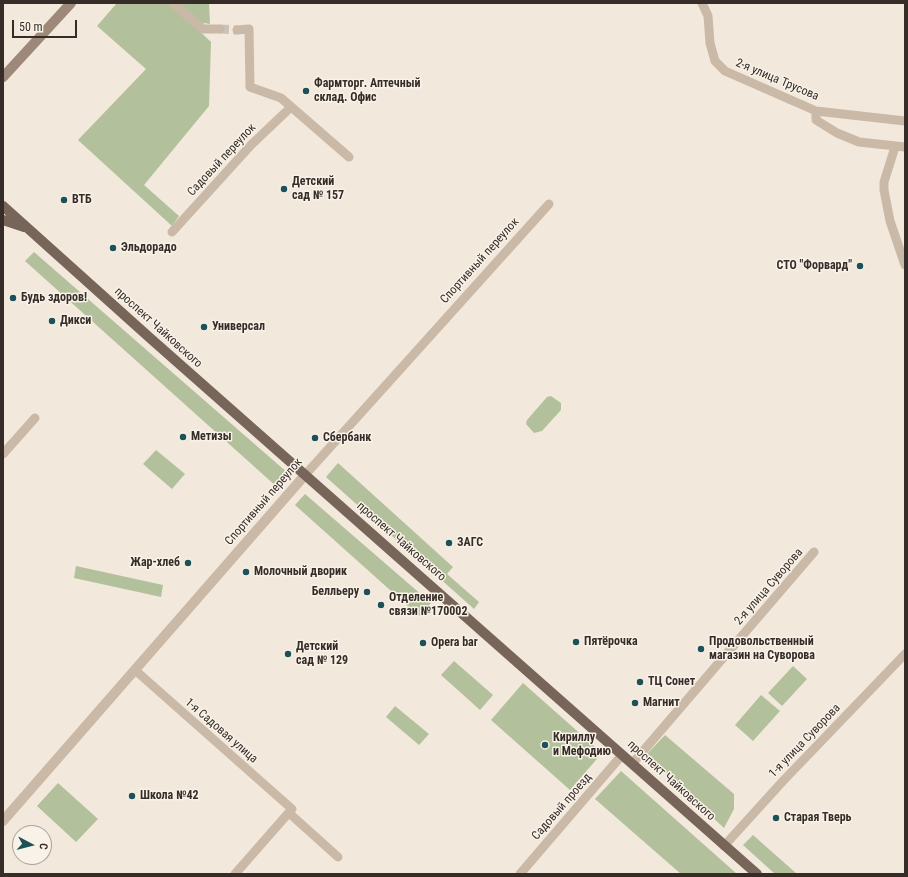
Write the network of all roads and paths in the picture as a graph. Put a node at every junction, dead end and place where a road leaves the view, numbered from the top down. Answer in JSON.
{"nodes":[{"id":1,"x":71,"y":3,"type":"edge"},
{"id":2,"x":173,"y":3,"type":"edge"},
{"id":3,"x":702,"y":3,"type":"edge"},
{"id":4,"x":220,"y":29,"type":"tunnel mouth"},
{"id":5,"x":237,"y":30,"type":"tunnel mouth"},
{"id":6,"x":3,"y":77,"type":"edge"},
{"id":7,"x":291,"y":107,"type":"junction"},
{"id":8,"x":816,"y":111,"type":"junction"},
{"id":9,"x":905,"y":121,"type":"edge"},
{"id":10,"x":895,"y":147,"type":"junction"},
{"id":11,"x":905,"y":147,"type":"edge"},
{"id":12,"x":349,"y":157,"type":"dead end"},
{"id":13,"x":549,"y":204,"type":"dead end"},
{"id":14,"x":3,"y":206,"type":"edge"},
{"id":15,"x":3,"y":220,"type":"edge"},
{"id":16,"x":29,"y":229,"type":"junction"},
{"id":17,"x":172,"y":232,"type":"dead end"},
{"id":18,"x":905,"y":265,"type":"edge"},
{"id":19,"x":35,"y":418,"type":"dead end"},
{"id":20,"x":3,"y":454,"type":"edge"},
{"id":21,"x":305,"y":475,"type":"junction"},
{"id":22,"x":814,"y":552,"type":"dead end"},
{"id":23,"x":905,"y":654,"type":"edge"},
{"id":24,"x":134,"y":670,"type":"junction"},
{"id":25,"x":622,"y":755,"type":"junction"},
{"id":26,"x":632,"y":764,"type":"junction"},
{"id":27,"x":291,"y":811,"type":"junction"},
{"id":28,"x":3,"y":821,"type":"edge"},
{"id":29,"x":724,"y":846,"type":"junction"},
{"id":30,"x":338,"y":857,"type":"dead end"},
{"id":31,"x":235,"y":874,"type":"edge"},
{"id":32,"x":520,"y":874,"type":"edge"},
{"id":33,"x":757,"y":874,"type":"edge"}],
"edges":[{"from":1,"to":6,"type":"main road"},
{"from":2,"to":4,"type":"street"},
{"from":3,"to":8,"type":"street","name":"2-я улица Трусова"},
{"from":5,"to":7,"type":"street"},
{"from":7,"to":12,"type":"street"},
{"from":7,"to":17,"type":"street","name":"Садовый переулок"},
{"from":8,"to":9,"type":"street","name":"2-я улица Трусова"},
{"from":8,"to":10,"type":"street"},
{"from":10,"to":11,"type":"street"},
{"from":10,"to":18,"type":"street"},
{"from":13,"to":21,"type":"street","name":"Спортивный переулок"},
{"from":14,"to":16,"type":"main road","name":"проспект Чайковского"},
{"from":15,"to":16,"type":"main road","name":"проспект Чайковского"},
{"from":16,"to":21,"type":"main road","name":"проспект Чайковского"},
{"from":19,"to":20,"type":"street"},
{"from":21,"to":24,"type":"street","name":"Спортивный переулок"},
{"from":21,"to":25,"type":"main road","name":"проспект Чайковского"},
{"from":22,"to":26,"type":"street","name":"2-я улица Суворова"},
{"from":23,"to":29,"type":"street","name":"1-я улица Суворова"},
{"from":24,"to":27,"type":"street","name":"1-я Садовая улица"},
{"from":24,"to":28,"type":"street","name":"Спортивный переулок"},
{"from":25,"to":26,"type":"main road","name":"проспект Чайковского"},
{"from":25,"to":32,"type":"street","name":"Садовый проезд"},
{"from":26,"to":29,"type":"main road","name":"проспект Чайковского"},
{"from":27,"to":30,"type":"street","name":"1-я Садовая улица"},
{"from":27,"to":31,"type":"street"},
{"from":29,"to":33,"type":"main road","name":"проспект Чайковского"}]}
